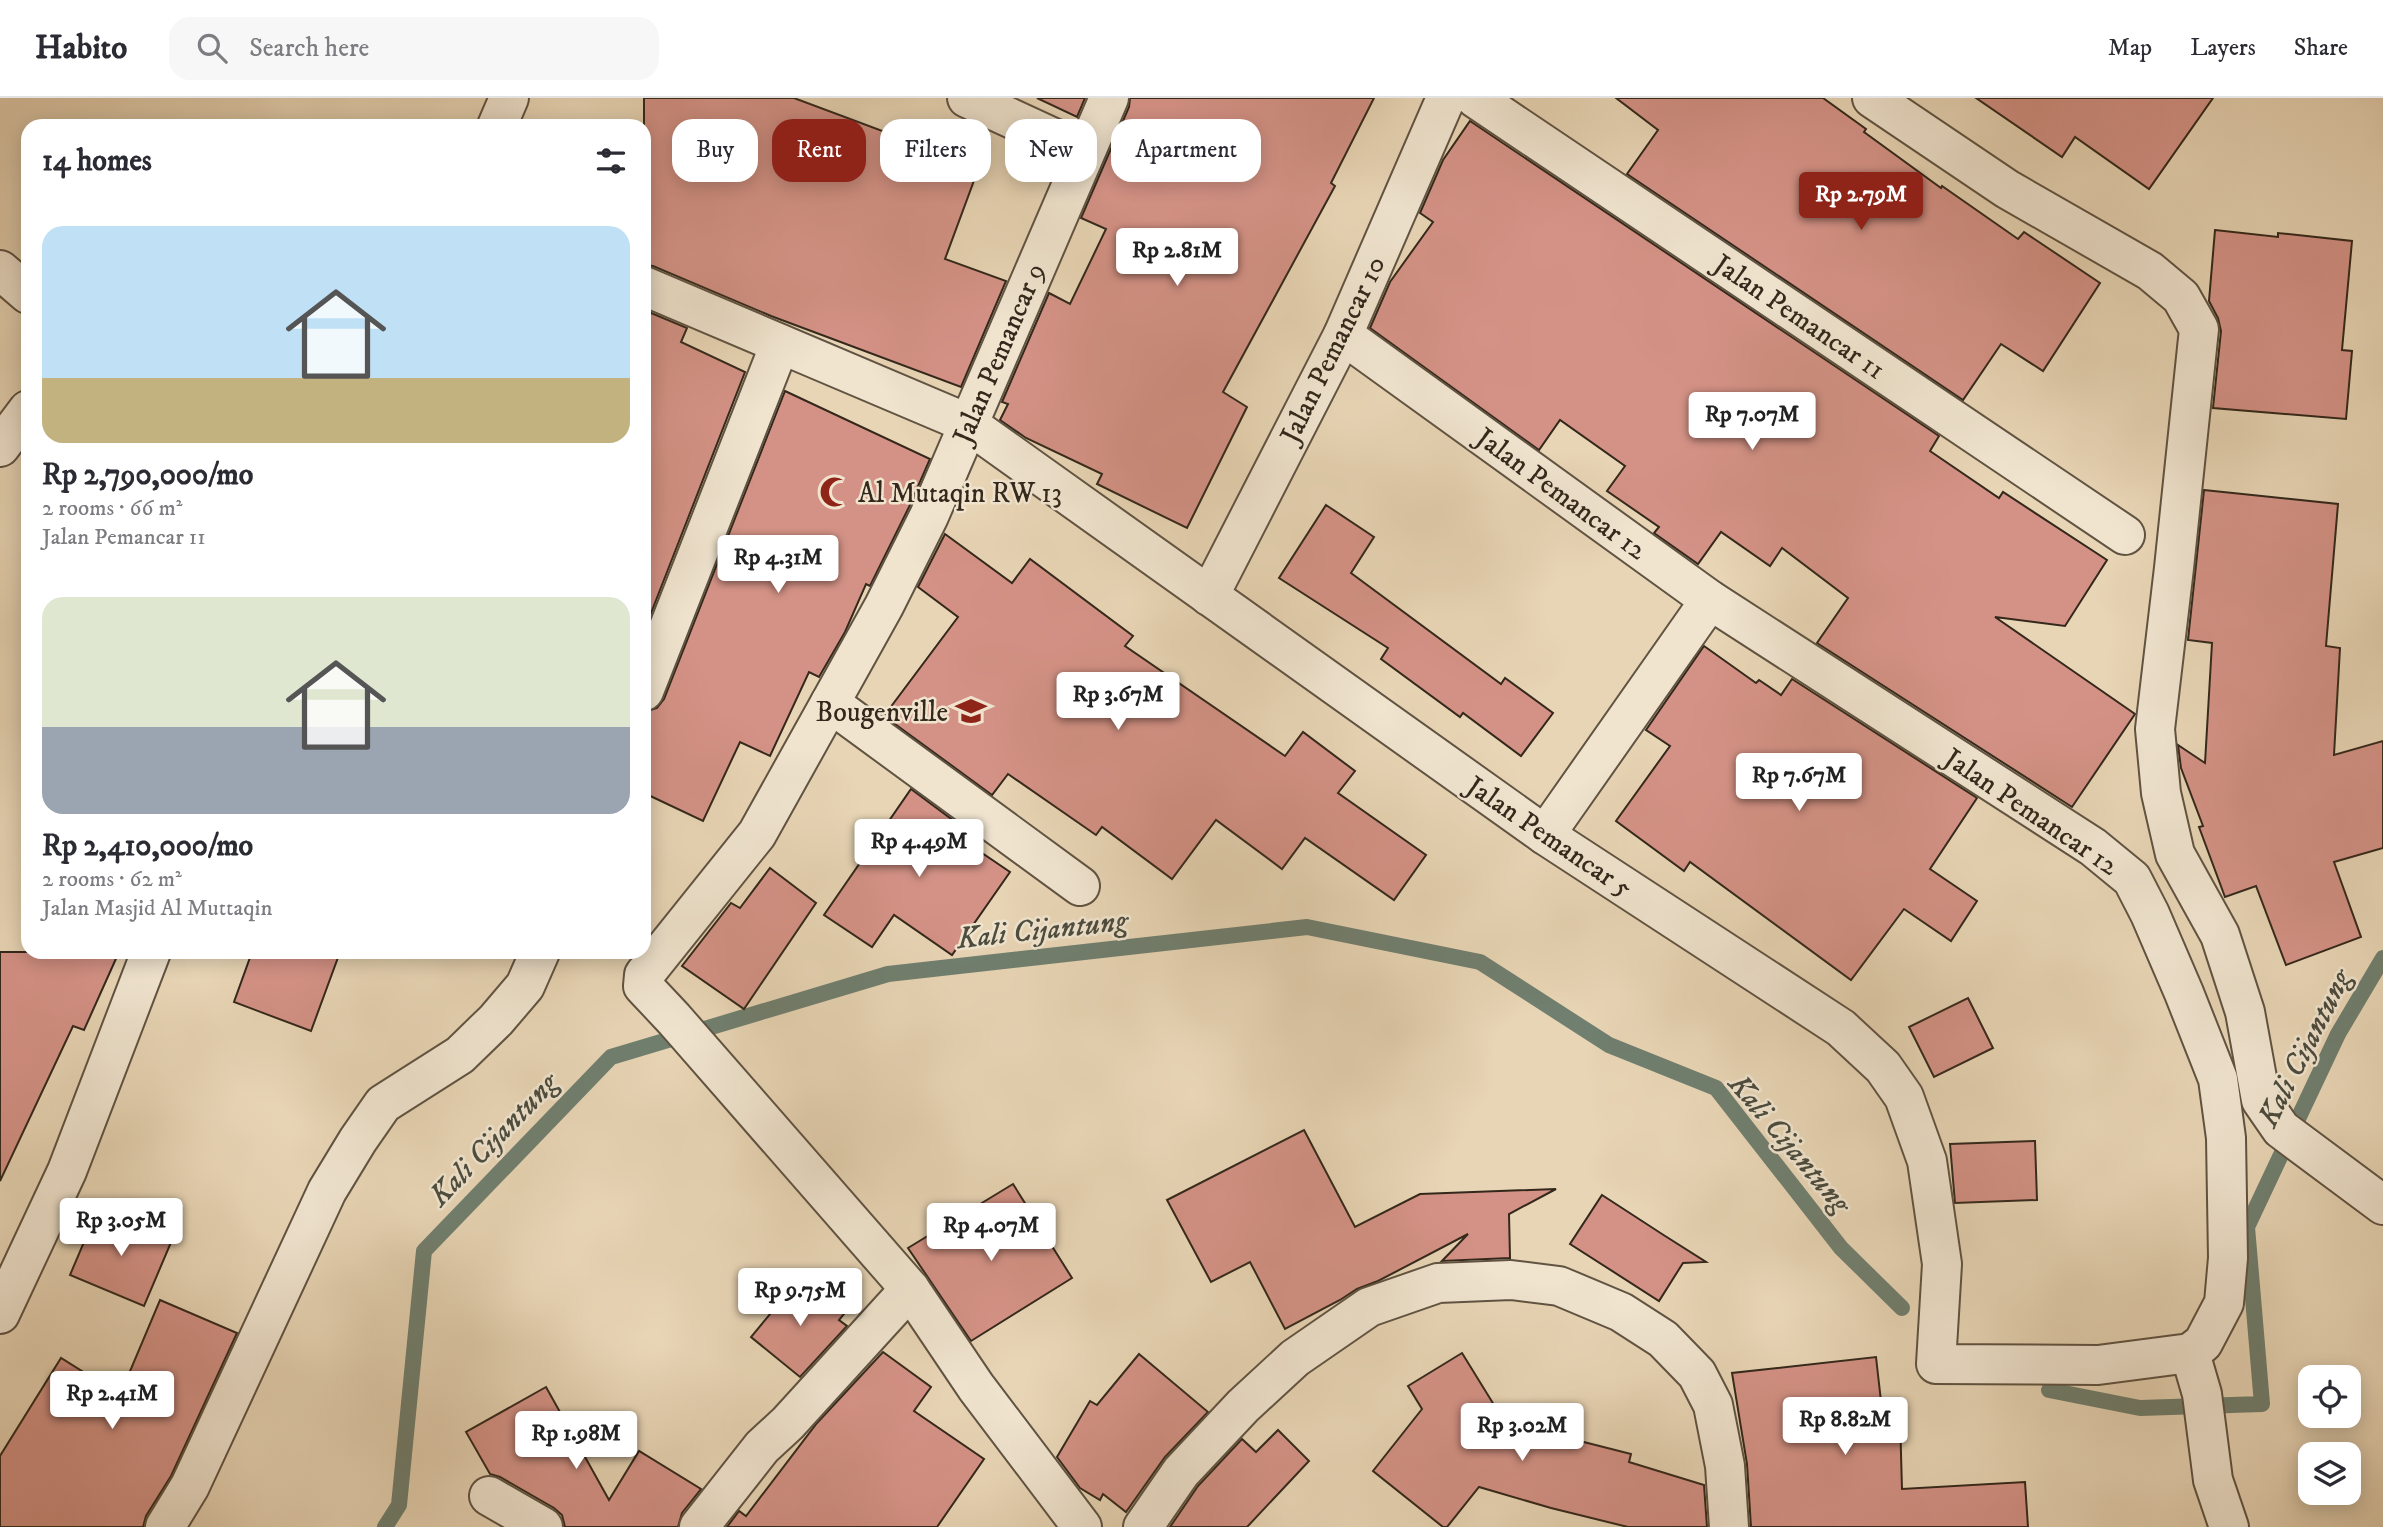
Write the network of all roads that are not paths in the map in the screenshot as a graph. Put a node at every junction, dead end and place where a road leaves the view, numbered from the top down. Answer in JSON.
{"nodes":[{"id":1,"x":967,"y":98,"type":"edge"},
{"id":2,"x":1110,"y":98,"type":"edge"},
{"id":3,"x":1446,"y":98,"type":"edge"},
{"id":4,"x":1475,"y":98,"type":"edge"},
{"id":5,"x":1872,"y":98,"type":"edge"},
{"id":6,"x":1012,"y":119,"type":"edge"},
{"id":7,"x":1097,"y":125,"type":"edge"},
{"id":8,"x":1071,"y":182,"type":"edge"},
{"id":9,"x":0,"y":270,"type":"edge"},
{"id":10,"x":21,"y":288,"type":"edge"},
{"id":11,"x":651,"y":289,"type":"edge"},
{"id":12,"x":1343,"y":335,"type":"junction"},
{"id":13,"x":780,"y":344,"type":"junction"},
{"id":14,"x":21,"y":419,"type":"edge"},
{"id":15,"x":967,"y":423,"type":"junction"},
{"id":16,"x":0,"y":447,"type":"edge"},
{"id":17,"x":2125,"y":535,"type":"dead end"},
{"id":18,"x":1209,"y":596,"type":"junction"},
{"id":19,"x":1710,"y":600,"type":"junction"},
{"id":20,"x":651,"y":673,"type":"edge"},
{"id":21,"x":830,"y":703,"type":"junction"},
{"id":22,"x":1545,"y":835,"type":"junction"},
{"id":23,"x":2175,"y":855,"type":"junction"},
{"id":24,"x":2132,"y":879,"type":"junction"},
{"id":25,"x":1080,"y":886,"type":"dead end"},
{"id":26,"x":148,"y":959,"type":"edge"},
{"id":27,"x":537,"y":959,"type":"edge"},
{"id":28,"x":2383,"y":1205,"type":"edge"},
{"id":29,"x":910,"y":1289,"type":"junction"},
{"id":30,"x":0,"y":1314,"type":"edge"},
{"id":31,"x":2190,"y":1353,"type":"junction"},
{"id":32,"x":489,"y":1496,"type":"dead end"},
{"id":33,"x":165,"y":1527,"type":"edge"},
{"id":34,"x":543,"y":1527,"type":"edge"},
{"id":35,"x":699,"y":1527,"type":"edge"},
{"id":36,"x":1082,"y":1527,"type":"edge"},
{"id":37,"x":1143,"y":1527,"type":"edge"},
{"id":38,"x":1729,"y":1527,"type":"edge"},
{"id":39,"x":2229,"y":1527,"type":"edge"}],
"edges":[{"from":1,"to":6,"type":"street"},
{"from":2,"to":7,"type":"street","name":"Jalan Pemancar 9"},
{"from":3,"to":12,"type":"street","name":"Jalan Pemancar 10"},
{"from":4,"to":17,"type":"street","name":"Jalan Pemancar 11"},
{"from":5,"to":23,"type":"street"},
{"from":8,"to":15,"type":"street","name":"Jalan Pemancar 9"},
{"from":9,"to":10,"type":"street"},
{"from":11,"to":13,"type":"street","name":"Jalan Pemancar 5"},
{"from":12,"to":18,"type":"street","name":"Jalan Pemancar 10"},
{"from":12,"to":19,"type":"street","name":"Jalan Pemancar 12"},
{"from":13,"to":15,"type":"street","name":"Jalan Pemancar 5"},
{"from":13,"to":20,"type":"street"},
{"from":14,"to":16,"type":"street"},
{"from":15,"to":18,"type":"street","name":"Jalan Pemancar 5"},
{"from":15,"to":21,"type":"street","name":"Jalan Pemancar 9"},
{"from":18,"to":22,"type":"street","name":"Jalan Pemancar 5"},
{"from":19,"to":22,"type":"street"},
{"from":19,"to":24,"type":"street","name":"Jalan Pemancar 12"},
{"from":21,"to":25,"type":"street"},
{"from":21,"to":29,"type":"street","name":"Jalan Pemancar 9"},
{"from":22,"to":31,"type":"street","name":"Jalan Pemancar 5"},
{"from":23,"to":24,"type":"street"},
{"from":23,"to":28,"type":"street"},
{"from":24,"to":31,"type":"street","name":"Jalan Pemancar 12"},
{"from":26,"to":30,"type":"street"},
{"from":27,"to":33,"type":"street"},
{"from":29,"to":35,"type":"street"},
{"from":29,"to":36,"type":"street","name":"Jalan Pemancar 9"},
{"from":31,"to":39,"type":"street"},
{"from":32,"to":34,"type":"street"},
{"from":37,"to":38,"type":"street"}]}
